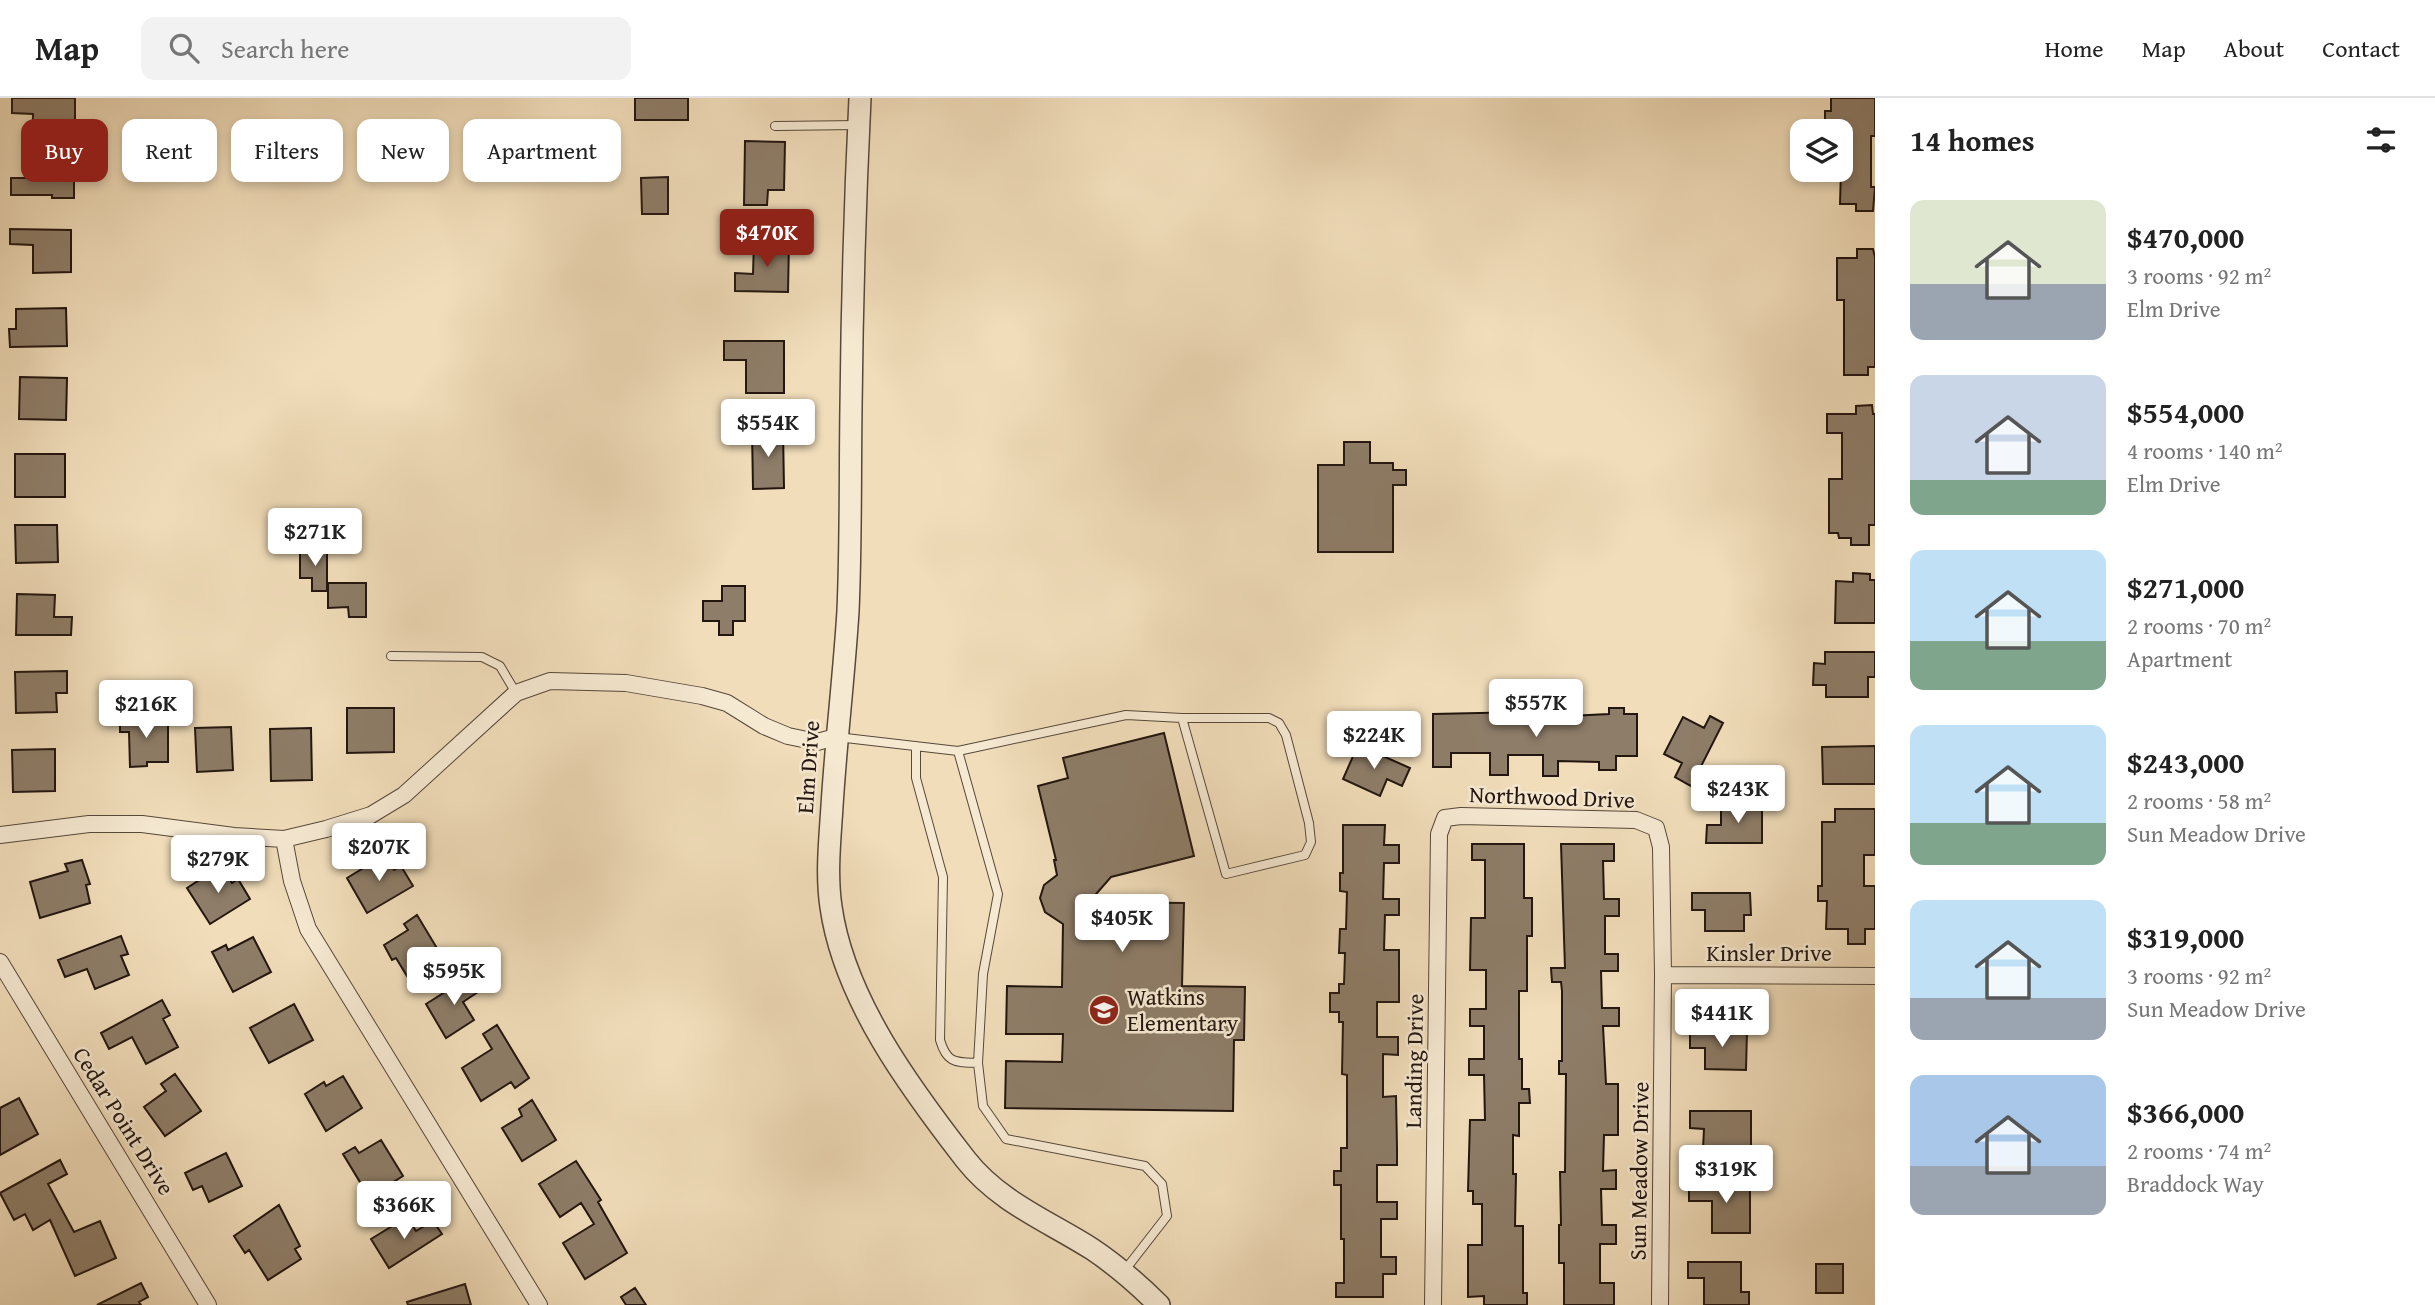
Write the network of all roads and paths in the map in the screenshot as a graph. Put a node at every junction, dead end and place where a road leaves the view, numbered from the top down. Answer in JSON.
{"nodes":[{"id":1,"x":860,"y":98,"type":"edge"},
{"id":2,"x":859,"y":125,"type":"junction"},
{"id":3,"x":775,"y":126,"type":"dead end"},
{"id":4,"x":391,"y":656,"type":"dead end"},
{"id":5,"x":516,"y":693,"type":"junction"},
{"id":6,"x":1182,"y":718,"type":"junction"},
{"id":7,"x":836,"y":737,"type":"junction"},
{"id":8,"x":916,"y":746,"type":"junction"},
{"id":9,"x":958,"y":751,"type":"junction"},
{"id":10,"x":1445,"y":818,"type":"joint"},
{"id":11,"x":1656,"y":828,"type":"joint"},
{"id":12,"x":0,"y":835,"type":"edge"},
{"id":13,"x":284,"y":839,"type":"junction"},
{"id":14,"x":0,"y":962,"type":"edge"},
{"id":15,"x":1664,"y":975,"type":"junction"},
{"id":16,"x":1875,"y":976,"type":"edge"},
{"id":17,"x":978,"y":1063,"type":"junction"},
{"id":18,"x":1123,"y":1272,"type":"junction"},
{"id":19,"x":208,"y":1305,"type":"edge"},
{"id":20,"x":539,"y":1305,"type":"edge"},
{"id":21,"x":1159,"y":1305,"type":"edge"},
{"id":22,"x":1433,"y":1305,"type":"edge"},
{"id":23,"x":1660,"y":1305,"type":"edge"}],
"edges":[{"from":1,"to":2,"type":"street","name":"Elm Drive"},
{"from":2,"to":3,"type":"lane"},
{"from":2,"to":7,"type":"street","name":"Elm Drive"},
{"from":4,"to":5,"type":"lane"},
{"from":5,"to":7,"type":"street"},
{"from":5,"to":13,"type":"street"},
{"from":6,"to":6,"type":"lane"},
{"from":6,"to":9,"type":"lane"},
{"from":7,"to":8,"type":"lane"},
{"from":7,"to":18,"type":"street","name":"Elm Drive"},
{"from":8,"to":9,"type":"lane"},
{"from":8,"to":17,"type":"lane"},
{"from":9,"to":17,"type":"lane"},
{"from":10,"to":11,"type":"street","name":"Northwood Drive"},
{"from":10,"to":22,"type":"street","name":"Landing Drive"},
{"from":11,"to":15,"type":"street","name":"Sun Meadow Drive"},
{"from":12,"to":13,"type":"street"},
{"from":13,"to":20,"type":"street"},
{"from":14,"to":19,"type":"street","name":"Cedar Point Drive"},
{"from":15,"to":16,"type":"street","name":"Kinsler Drive"},
{"from":15,"to":23,"type":"street","name":"Sun Meadow Drive"},
{"from":17,"to":18,"type":"lane"},
{"from":18,"to":21,"type":"street","name":"Elm Drive"}]}
